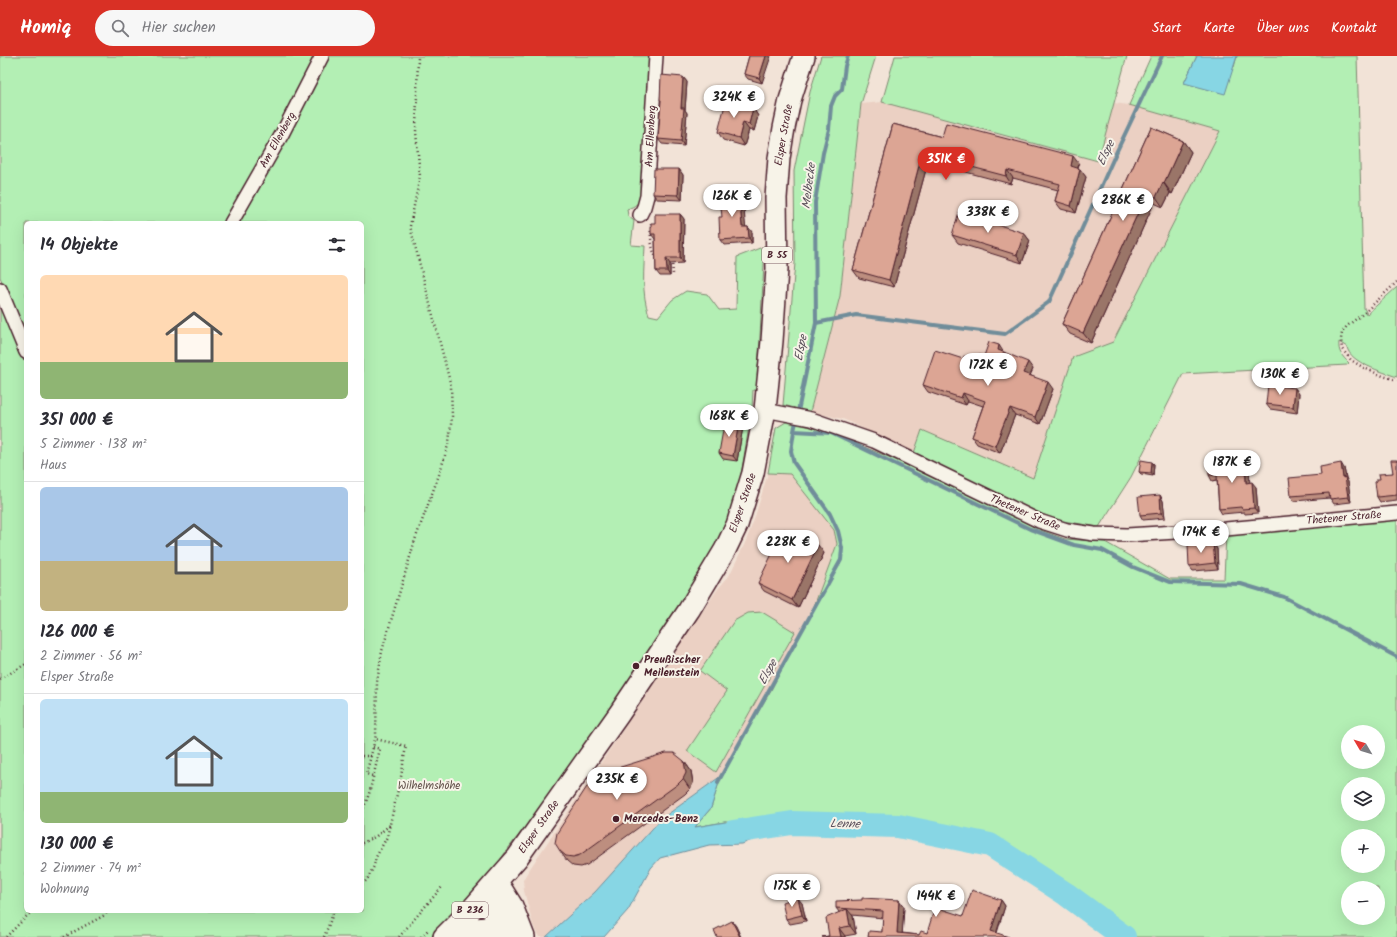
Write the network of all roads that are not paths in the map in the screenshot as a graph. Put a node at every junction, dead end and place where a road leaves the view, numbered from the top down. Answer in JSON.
{"nodes":[{"id":1,"x":322,"y":56,"type":"edge"},
{"id":2,"x":656,"y":56,"type":"edge"},
{"id":3,"x":804,"y":56,"type":"edge"},
{"id":4,"x":646,"y":217,"type":"road end"},
{"id":5,"x":232,"y":221,"type":"edge"},
{"id":6,"x":0,"y":289,"type":"edge"},
{"id":7,"x":24,"y":347,"type":"edge"},
{"id":8,"x":774,"y":412,"type":"junction"},
{"id":9,"x":1397,"y":514,"type":"edge"},
{"id":10,"x":496,"y":882,"type":"junction"},
{"id":11,"x":499,"y":918,"type":"junction"},
{"id":12,"x":444,"y":937,"type":"edge"},
{"id":13,"x":459,"y":937,"type":"edge"},
{"id":14,"x":514,"y":937,"type":"edge"},
{"id":15,"x":524,"y":937,"type":"edge"}],
"edges":[{"from":1,"to":5,"type":"street","name":"Am Ellenberg"},
{"from":2,"to":4,"type":"street","name":"Am Ellenberg"},
{"from":3,"to":8,"type":"main road","name":"Elsper Straße","number":"B 55"},
{"from":6,"to":7,"type":"street"},
{"from":8,"to":9,"type":"street","name":"Thetener Straße"},
{"from":8,"to":10,"type":"main road","name":"Elsper Straße","number":"B 55"},
{"from":10,"to":11,"type":"main road"},
{"from":10,"to":12,"type":"main road","number":"B 236"},
{"from":11,"to":13,"type":"main road"},
{"from":11,"to":14,"type":"main road"},
{"from":11,"to":15,"type":"main road"}]}
